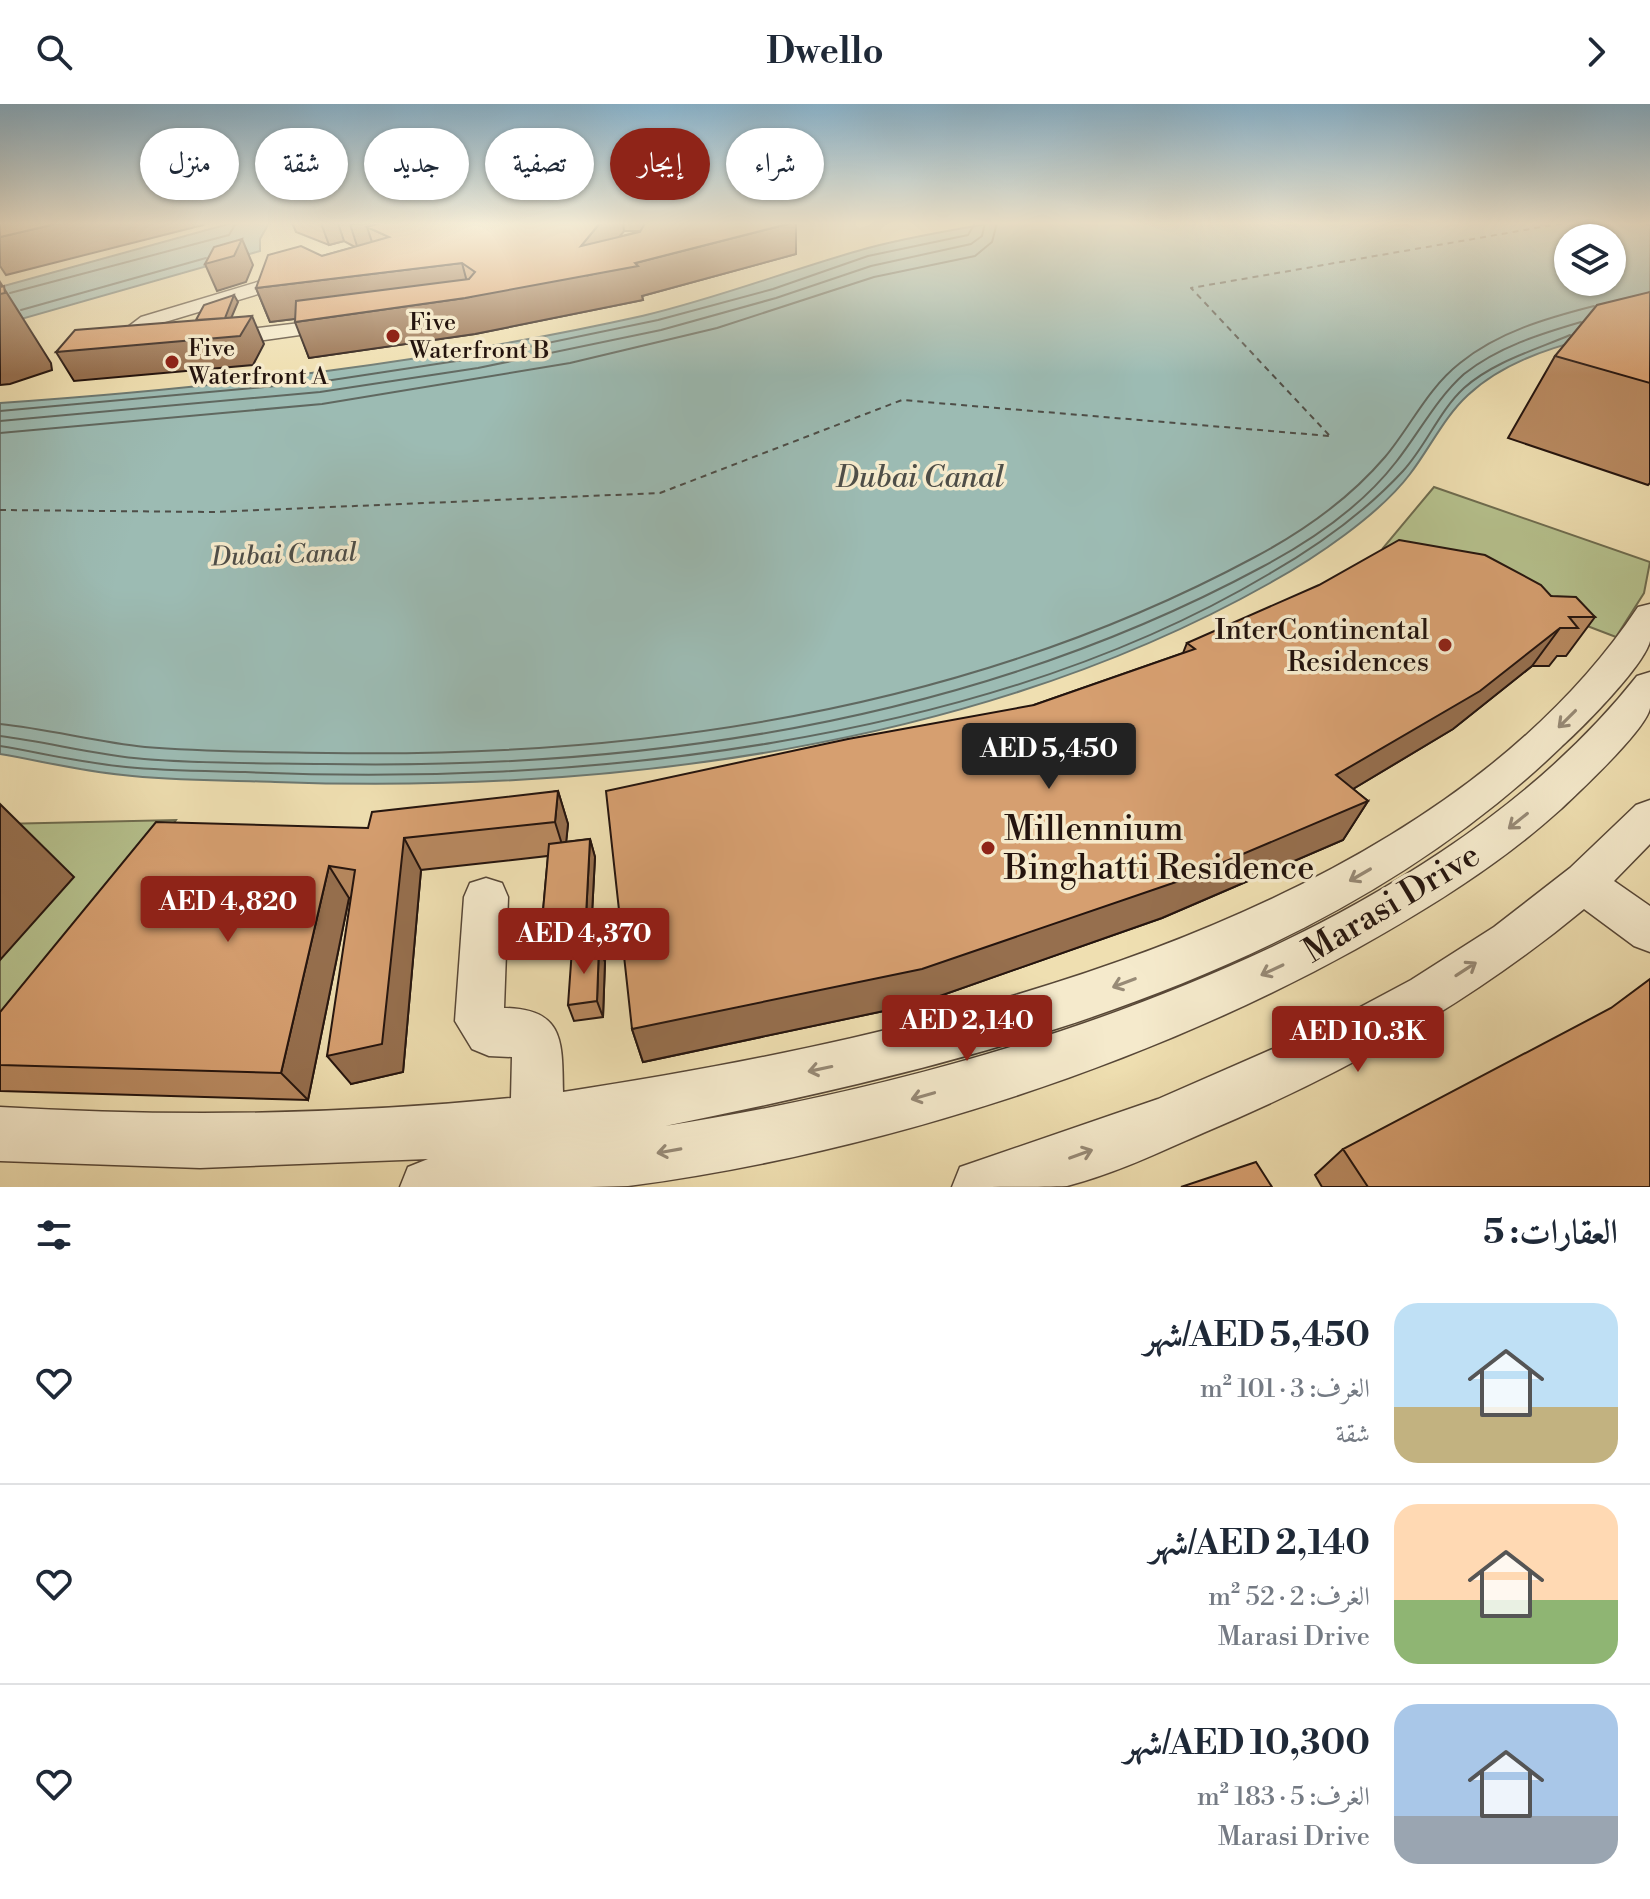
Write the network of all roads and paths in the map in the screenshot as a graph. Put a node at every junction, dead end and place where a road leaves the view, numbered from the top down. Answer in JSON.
{"nodes":[{"id":1,"x":305,"y":274,"type":"edge"},
{"id":2,"x":361,"y":321,"type":"edge"},
{"id":3,"x":198,"y":342,"type":"edge"},
{"id":4,"x":174,"y":344,"type":"edge"},
{"id":5,"x":1650,"y":615,"type":"edge"},
{"id":6,"x":1630,"y":689,"type":"edge"},
{"id":7,"x":1650,"y":817,"type":"edge"},
{"id":8,"x":1581,"y":883,"type":"junction"},
{"id":9,"x":486,"y":897,"type":"dead end"},
{"id":10,"x":1650,"y":931,"type":"edge"},
{"id":11,"x":1001,"y":1049,"type":"junction"},
{"id":12,"x":537,"y":1122,"type":"junction"},
{"id":13,"x":0,"y":1134,"type":"edge"},
{"id":14,"x":428,"y":1187,"type":"edge"},
{"id":15,"x":980,"y":1187,"type":"edge"}],
"edges":[{"from":1,"to":4,"type":"street"},
{"from":2,"to":3,"type":"street"},
{"from":5,"to":6,"type":"street","name":"Marasi Drive"},
{"from":6,"to":11,"type":"street","name":"Marasi Drive","one_way":true},
{"from":7,"to":8,"type":"street"},
{"from":8,"to":10,"type":"street"},
{"from":15,"to":8,"type":"street","one_way":true},
{"from":9,"to":12,"type":"street"},
{"from":11,"to":12,"type":"street","one_way":true},
{"from":11,"to":14,"type":"street","name":"Marasi Drive","one_way":true},
{"from":12,"to":13,"type":"street"}]}
